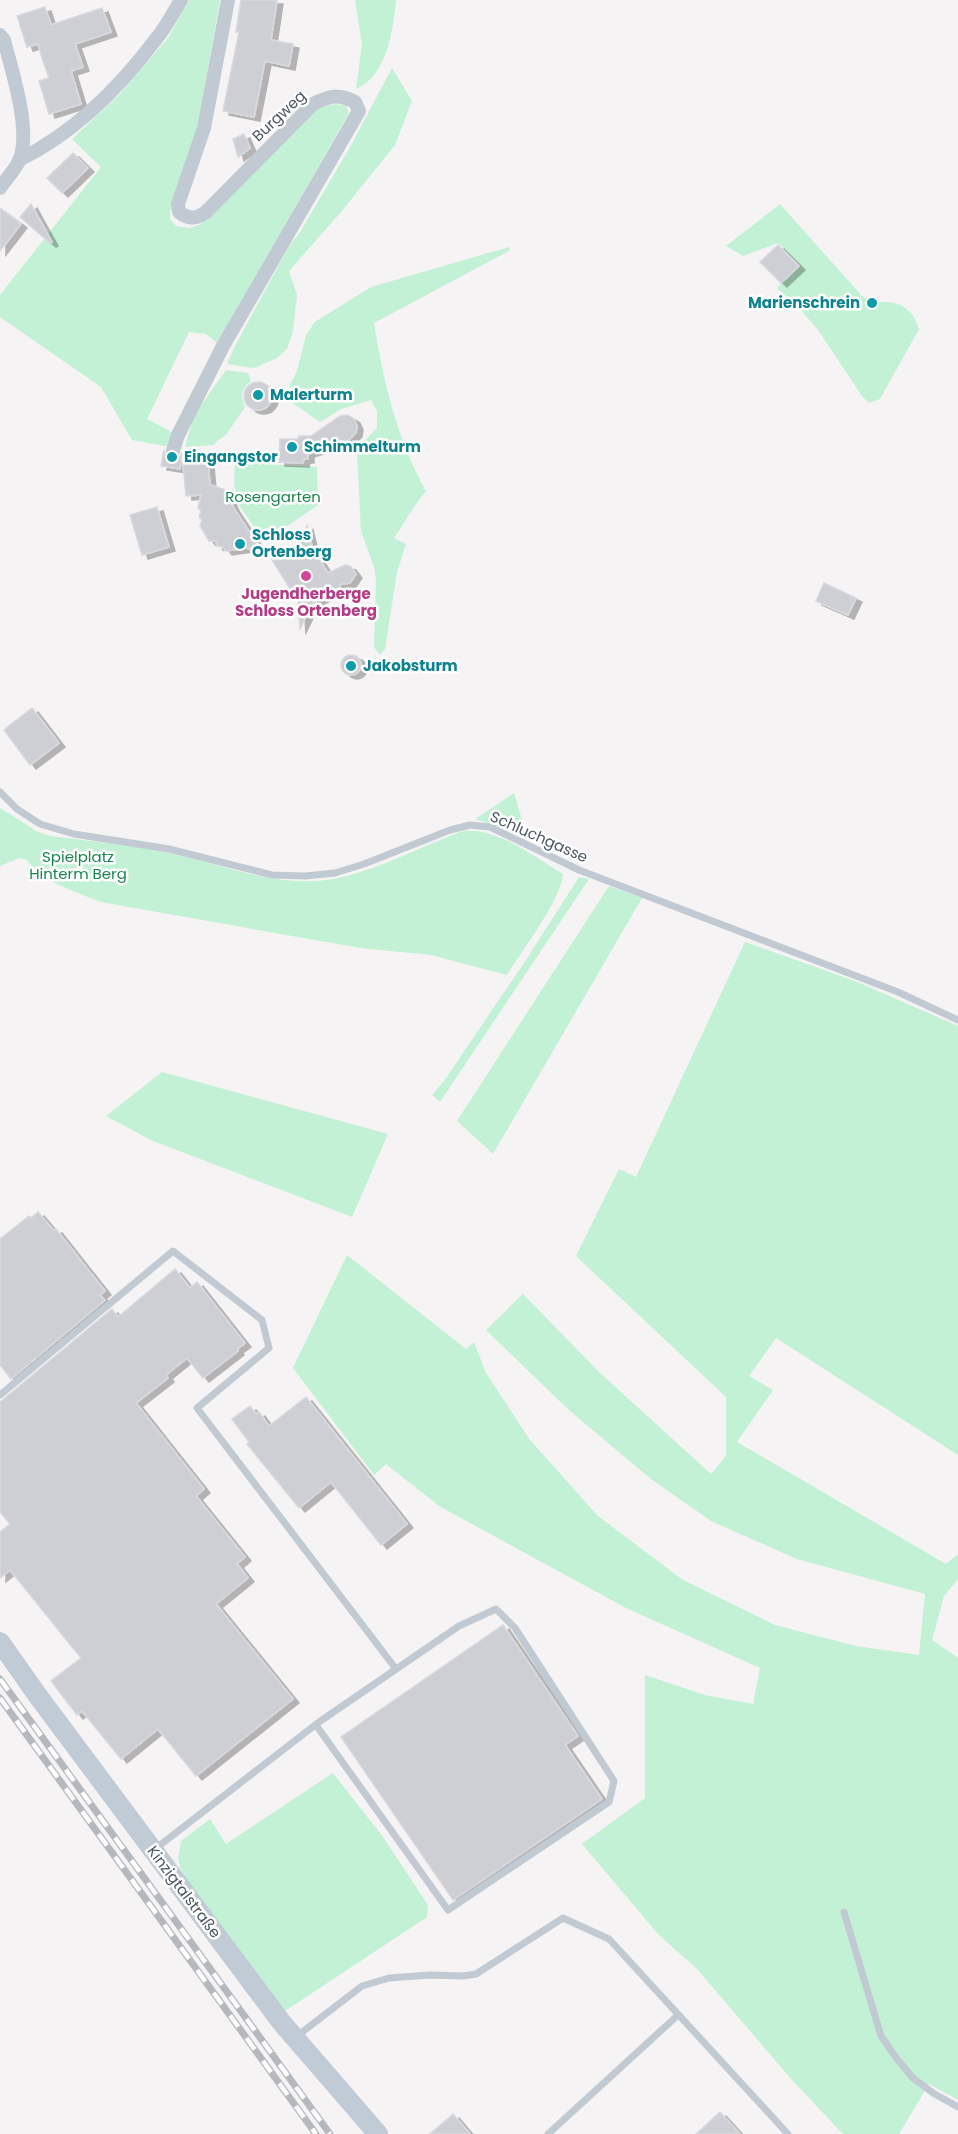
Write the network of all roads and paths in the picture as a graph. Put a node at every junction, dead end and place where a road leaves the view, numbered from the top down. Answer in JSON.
{"nodes":[{"id":1,"x":181,"y":0,"type":"edge"},
{"id":2,"x":228,"y":0,"type":"edge"},
{"id":3,"x":0,"y":35,"type":"edge"},
{"id":4,"x":20,"y":160,"type":"junction"},
{"id":5,"x":0,"y":188,"type":"edge"},
{"id":6,"x":173,"y":451,"type":"dead end"},
{"id":7,"x":0,"y":792,"type":"edge"},
{"id":8,"x":958,"y":1020,"type":"edge"},
{"id":9,"x":0,"y":1395,"type":"edge"},
{"id":10,"x":0,"y":1642,"type":"edge"},
{"id":11,"x":396,"y":1669,"type":"junction"},
{"id":12,"x":316,"y":1725,"type":"junction"},
{"id":13,"x":153,"y":1851,"type":"junction"},
{"id":14,"x":844,"y":1912,"type":"dead end"},
{"id":15,"x":678,"y":2014,"type":"junction"},
{"id":16,"x":295,"y":2038,"type":"junction"},
{"id":17,"x":958,"y":2107,"type":"edge"},
{"id":18,"x":378,"y":2134,"type":"edge"},
{"id":19,"x":548,"y":2134,"type":"edge"},
{"id":20,"x":788,"y":2134,"type":"edge"}],
"edges":[{"from":1,"to":4,"type":"street"},
{"from":2,"to":6,"type":"street","name":"Burgweg"},
{"from":3,"to":4,"type":"street"},
{"from":4,"to":5,"type":"street"},
{"from":7,"to":8,"type":"lane","name":"Schluchgasse"},
{"from":9,"to":11,"type":"lane"},
{"from":10,"to":13,"type":"main road","name":"Kinzigtalstraße"},
{"from":11,"to":12,"type":"lane"},
{"from":11,"to":12,"type":"lane"},
{"from":12,"to":13,"type":"lane"},
{"from":13,"to":16,"type":"main road","name":"Kinzigtalstraße"},
{"from":14,"to":17,"type":"lane"},
{"from":15,"to":16,"type":"lane"},
{"from":15,"to":19,"type":"lane"},
{"from":15,"to":20,"type":"lane"},
{"from":16,"to":18,"type":"main road","name":"Kinzigtalstraße"}]}
